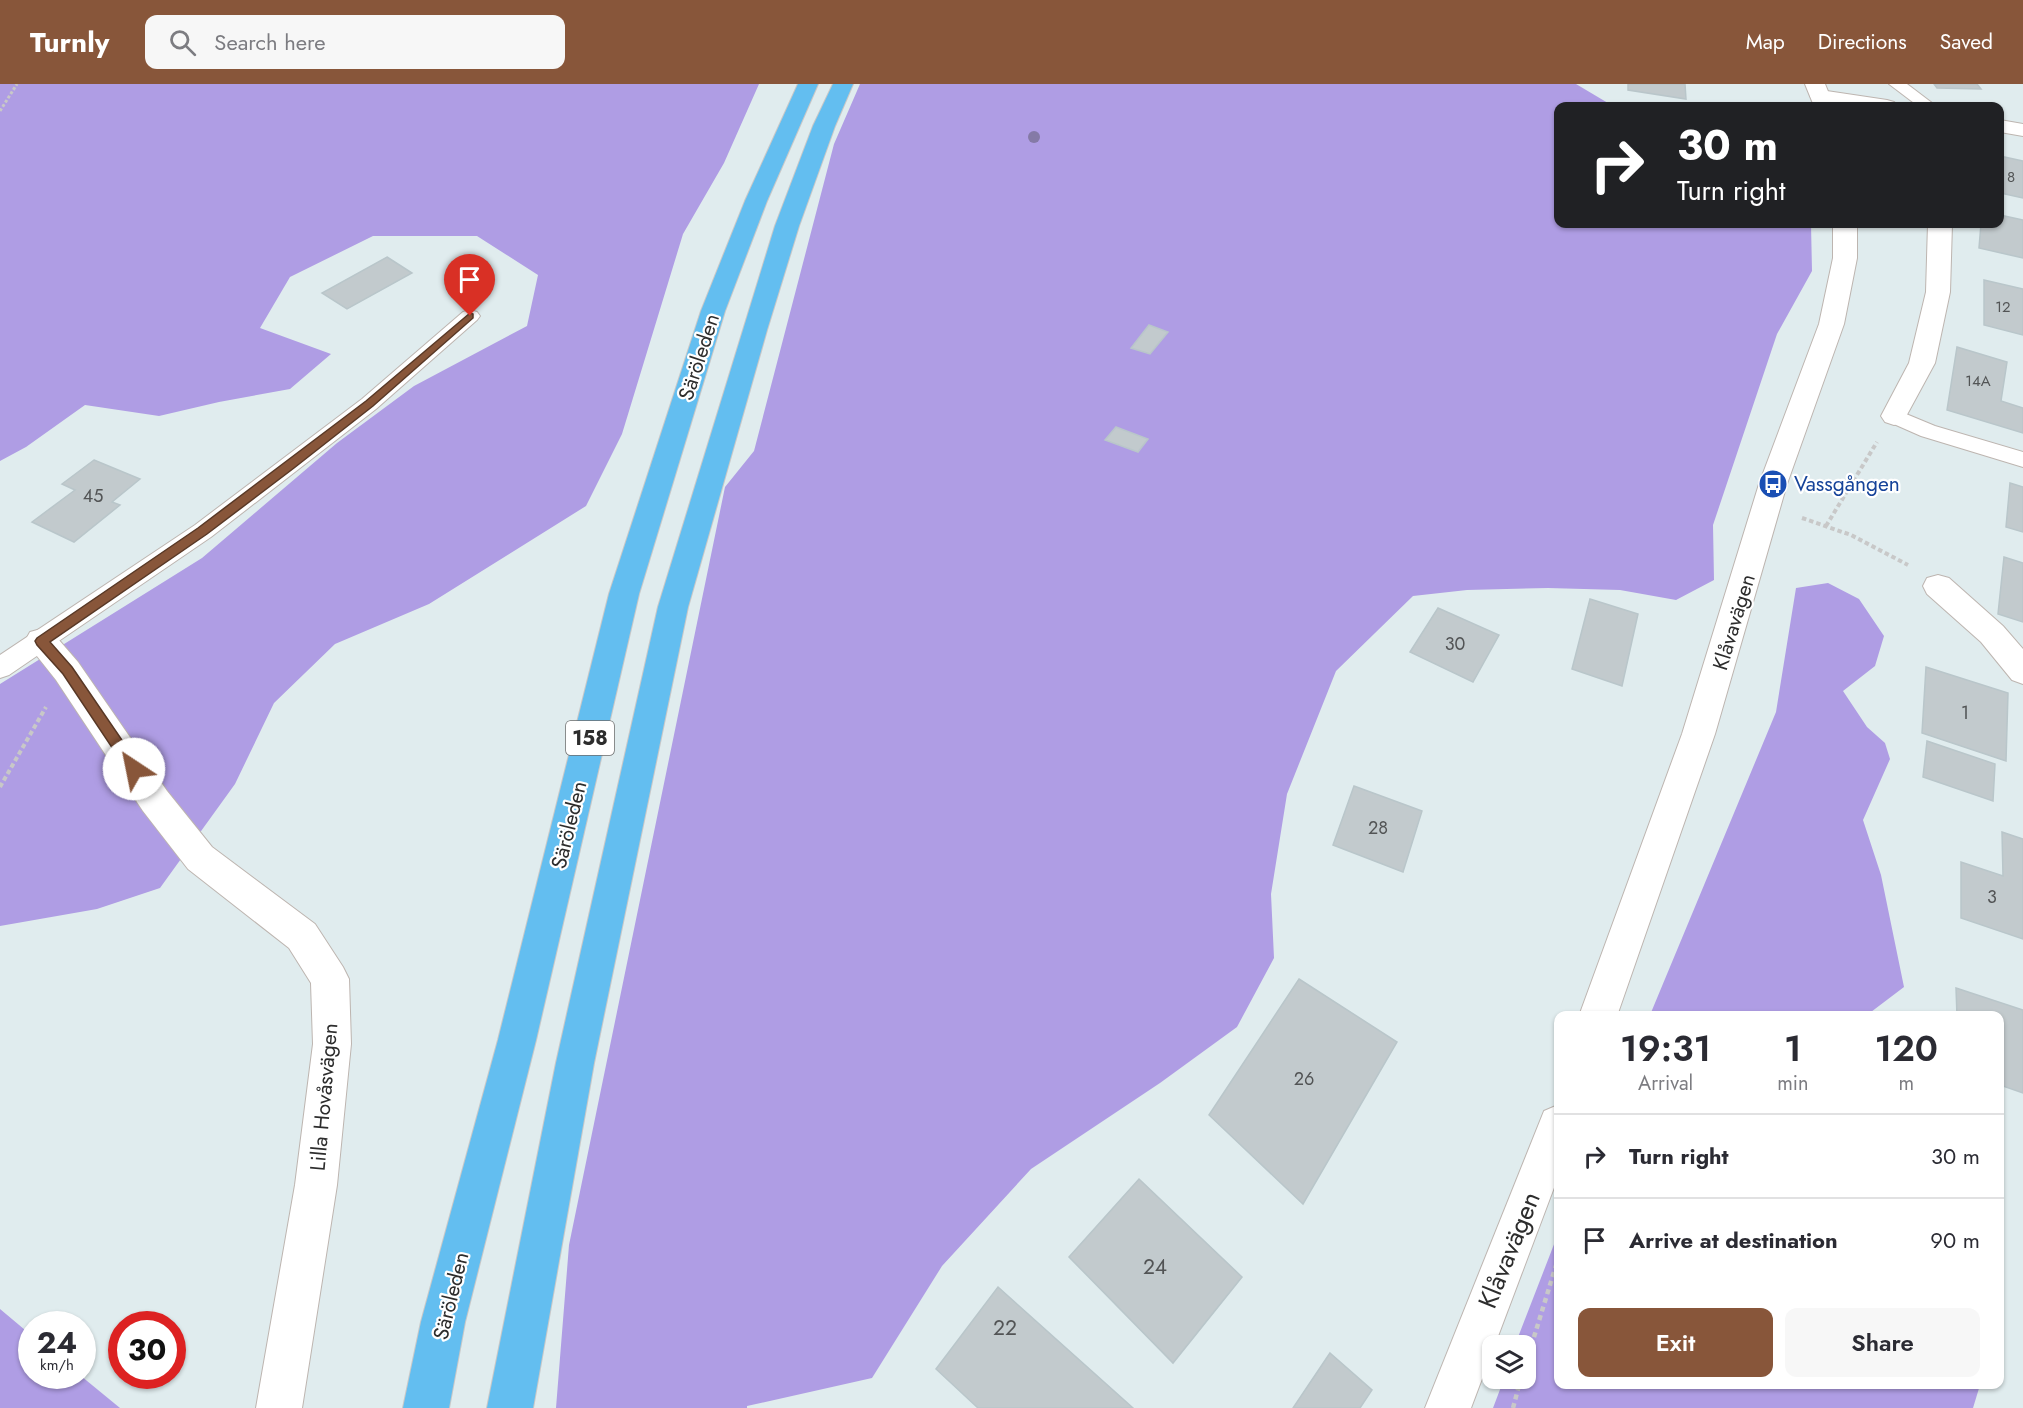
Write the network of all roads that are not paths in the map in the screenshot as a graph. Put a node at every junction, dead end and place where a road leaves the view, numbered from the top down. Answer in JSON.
{"nodes":[{"id":1,"x":808,"y":84,"type":"edge"},
{"id":2,"x":843,"y":84,"type":"edge"},
{"id":3,"x":1897,"y":84,"type":"edge"},
{"id":4,"x":1820,"y":96,"type":"edge"},
{"id":5,"x":1860,"y":102,"type":"edge"},
{"id":6,"x":1922,"y":102,"type":"edge"},
{"id":7,"x":2004,"y":127,"type":"edge"},
{"id":8,"x":2023,"y":130,"type":"edge"},
{"id":9,"x":1845,"y":228,"type":"edge"},
{"id":10,"x":1940,"y":228,"type":"edge"},
{"id":11,"x":470,"y":316,"type":"dead end"},
{"id":12,"x":1893,"y":416,"type":"joint"},
{"id":13,"x":2023,"y":460,"type":"edge"},
{"id":14,"x":1938,"y":586,"type":"road end"},
{"id":15,"x":41,"y":641,"type":"junction"},
{"id":16,"x":0,"y":668,"type":"edge"},
{"id":17,"x":2023,"y":671,"type":"edge"},
{"id":18,"x":1600,"y":1011,"type":"edge"},
{"id":19,"x":1554,"y":1135,"type":"edge"},
{"id":20,"x":279,"y":1408,"type":"edge"},
{"id":21,"x":426,"y":1408,"type":"edge"},
{"id":22,"x":510,"y":1408,"type":"edge"},
{"id":23,"x":1448,"y":1408,"type":"edge"}],
"edges":[{"from":1,"to":21,"type":"main road","name":"Säröleden","number":"158"},
{"from":2,"to":22,"type":"main road","name":"Säröleden","number":"158"},
{"from":3,"to":6,"type":"lane"},
{"from":4,"to":5,"type":"street"},
{"from":7,"to":8,"type":"street"},
{"from":9,"to":18,"type":"street","name":"Klåvavägen"},
{"from":10,"to":12,"type":"street"},
{"from":11,"to":15,"type":"lane"},
{"from":12,"to":13,"type":"lane"},
{"from":14,"to":17,"type":"street"},
{"from":15,"to":16,"type":"lane"},
{"from":15,"to":20,"type":"street","name":"Lilla Hovåsvägen"},
{"from":19,"to":23,"type":"street","name":"Klåvavägen"}]}
